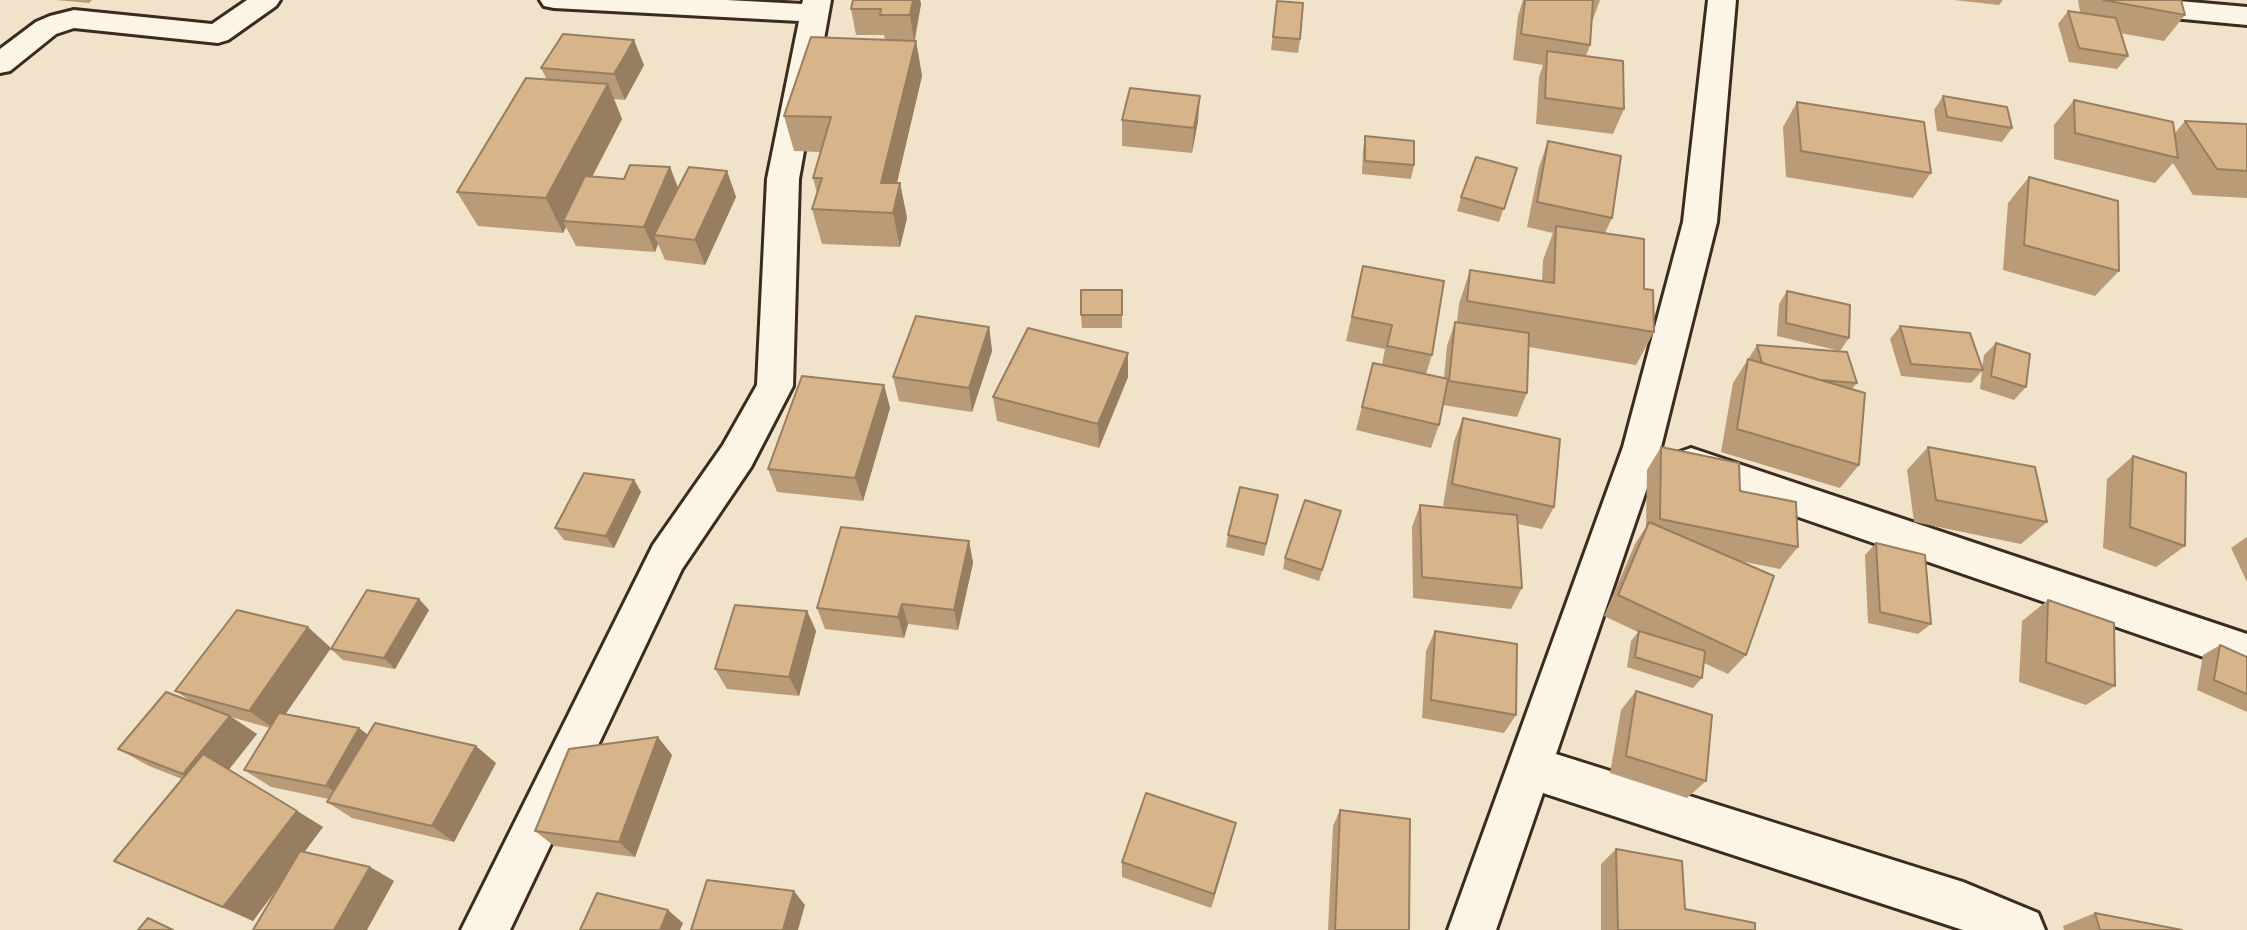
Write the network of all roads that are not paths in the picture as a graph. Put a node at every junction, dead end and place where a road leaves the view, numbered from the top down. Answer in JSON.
{"nodes":[{"id":1,"x":266,"y":0,"type":"edge"},
{"id":2,"x":554,"y":0,"type":"edge"},
{"id":3,"x":1722,"y":0,"type":"edge"},
{"id":4,"x":2115,"y":0,"type":"edge"},
{"id":5,"x":816,"y":6,"type":"edge"},
{"id":6,"x":2247,"y":16,"type":"edge"},
{"id":7,"x":0,"y":64,"type":"edge"},
{"id":8,"x":1642,"y":447,"type":"junction"},
{"id":9,"x":2247,"y":653,"type":"edge"},
{"id":10,"x":1530,"y":767,"type":"junction"},
{"id":11,"x":485,"y":930,"type":"edge"},
{"id":12,"x":1472,"y":930,"type":"edge"},
{"id":13,"x":2021,"y":930,"type":"edge"}],
"edges":[{"from":1,"to":7,"type":"street"},
{"from":2,"to":5,"type":"street"},
{"from":3,"to":8,"type":"street"},
{"from":4,"to":6,"type":"street"},
{"from":5,"to":11,"type":"street"},
{"from":8,"to":9,"type":"street"},
{"from":8,"to":10,"type":"street"},
{"from":10,"to":12,"type":"street"},
{"from":10,"to":13,"type":"street"}]}
